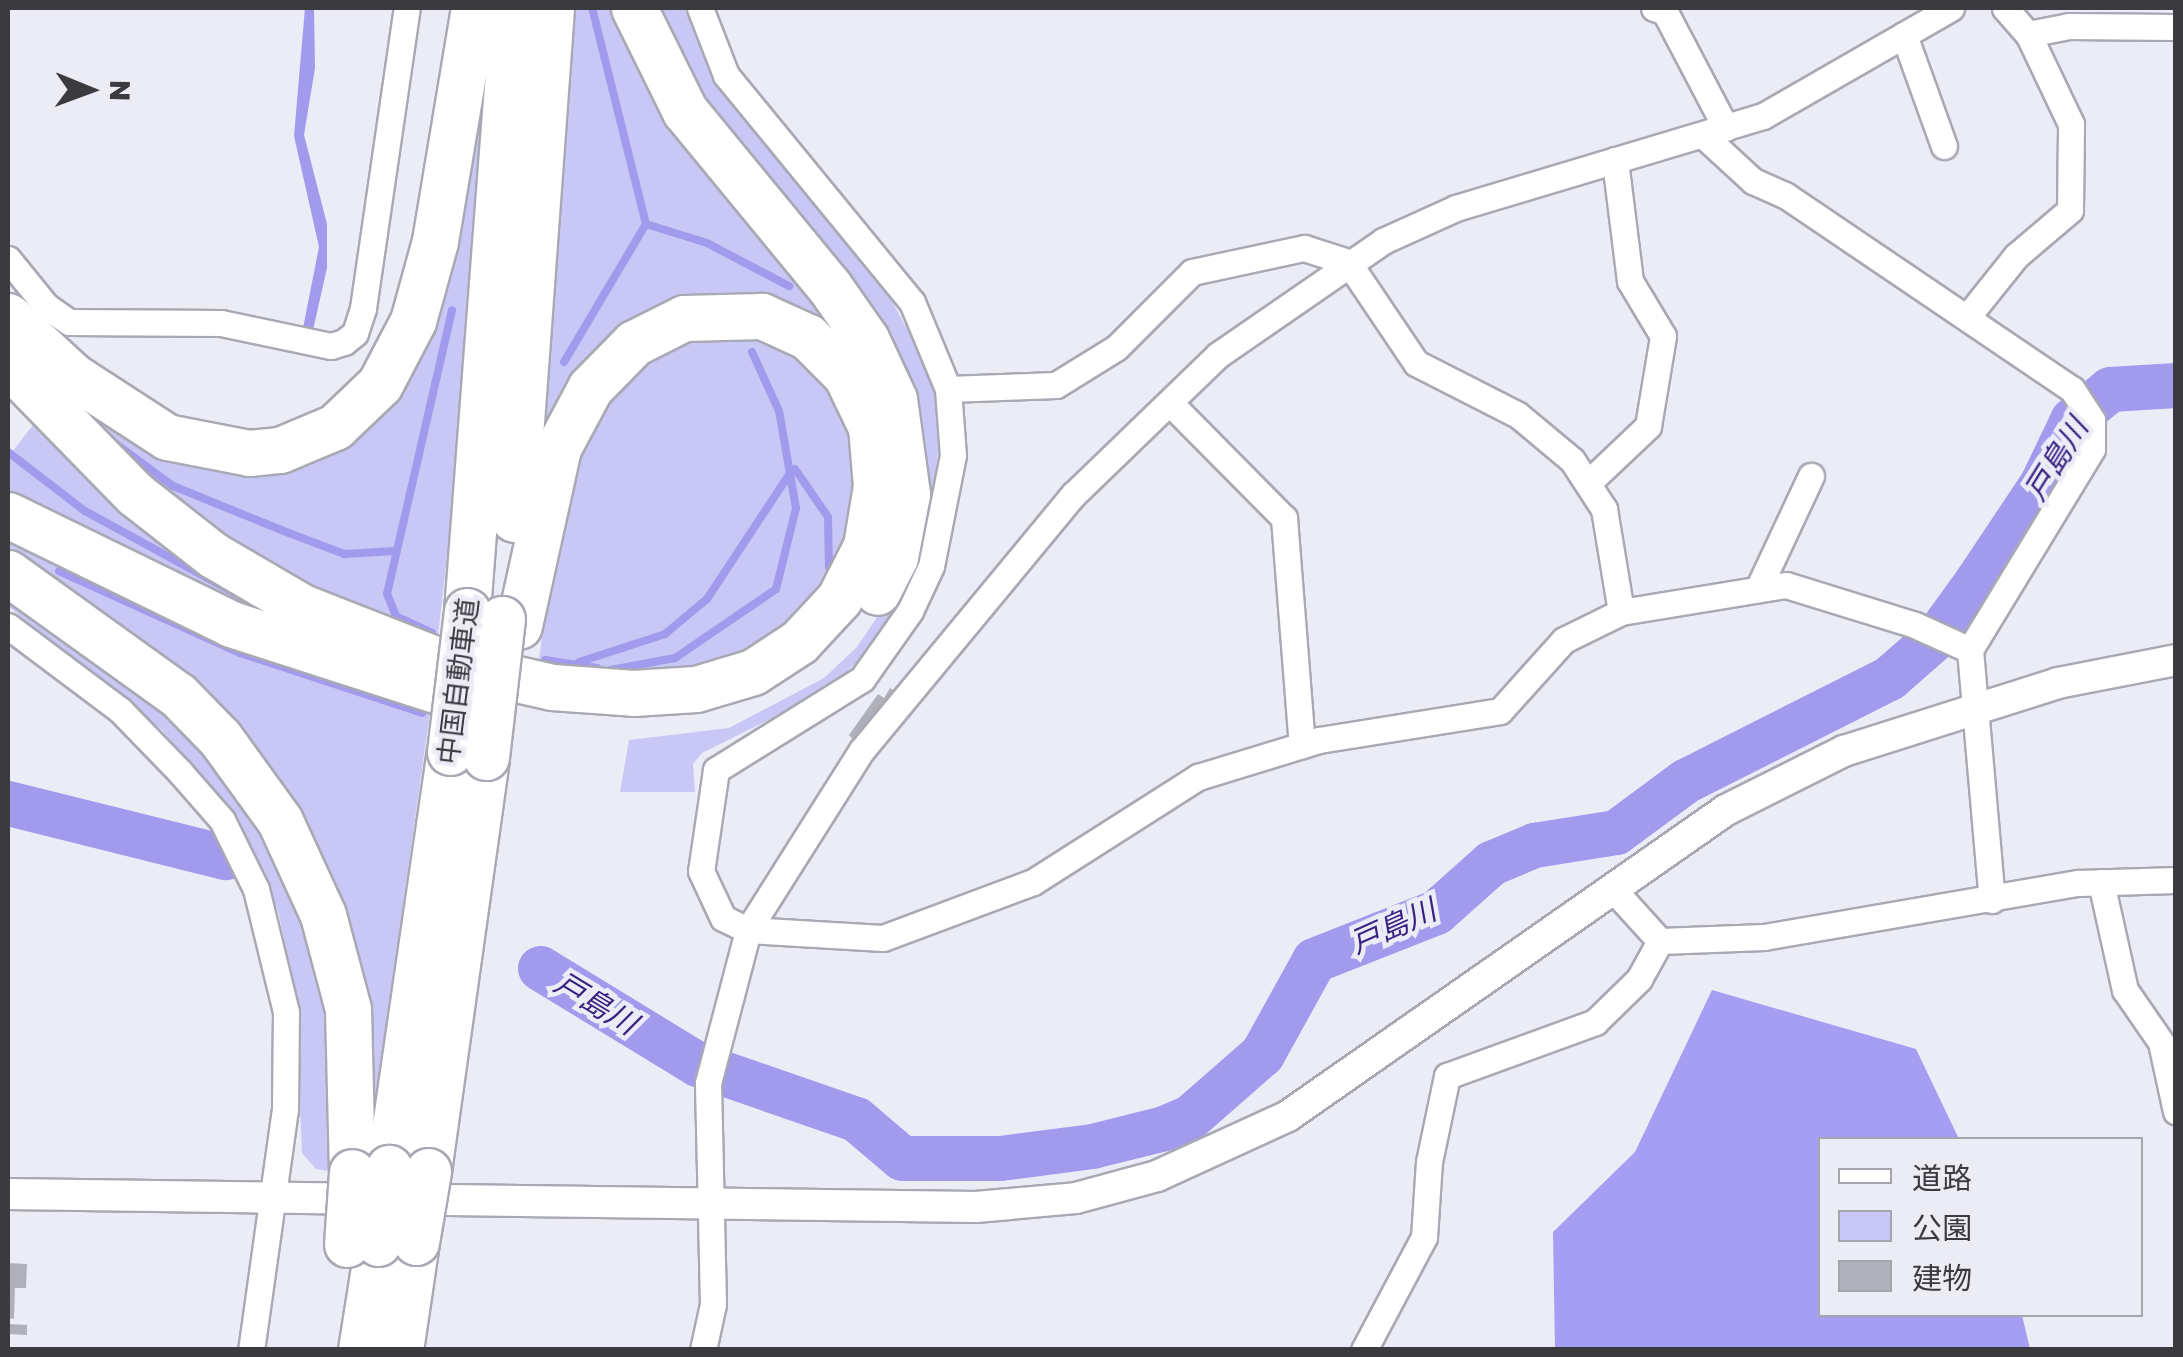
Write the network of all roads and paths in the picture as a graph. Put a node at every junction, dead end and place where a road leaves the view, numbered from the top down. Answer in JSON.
{"nodes":[{"id":1,"x":407,"y":8,"type":"edge"},
{"id":2,"x":474,"y":8,"type":"edge"},
{"id":3,"x":512,"y":8,"type":"edge"},
{"id":4,"x":551,"y":8,"type":"edge"},
{"id":5,"x":634,"y":8,"type":"edge"},
{"id":6,"x":700,"y":8,"type":"edge"},
{"id":7,"x":1654,"y":8,"type":"edge"},
{"id":8,"x":1951,"y":8,"type":"edge"},
{"id":9,"x":2004,"y":8,"type":"edge"},
{"id":10,"x":2176,"y":28,"type":"edge"},
{"id":11,"x":2028,"y":34,"type":"junction"},
{"id":12,"x":1904,"y":35,"type":"junction"},
{"id":13,"x":1715,"y":132,"type":"junction"},
{"id":14,"x":1944,"y":146,"type":"dead end"},
{"id":15,"x":1615,"y":160,"type":"junction"},
{"id":16,"x":8,"y":259,"type":"edge"},
{"id":17,"x":1348,"y":262,"type":"junction"},
{"id":18,"x":8,"y":316,"type":"edge"},
{"id":19,"x":1968,"y":316,"type":"junction"},
{"id":20,"x":8,"y":364,"type":"edge"},
{"id":21,"x":948,"y":389,"type":"junction"},
{"id":22,"x":1170,"y":402,"type":"junction"},
{"id":23,"x":1811,"y":476,"type":"dead end"},
{"id":24,"x":1588,"y":483,"type":"junction"},
{"id":25,"x":8,"y":515,"type":"edge"},
{"id":26,"x":8,"y":573,"type":"edge"},
{"id":27,"x":1758,"y":589,"type":"junction"},
{"id":28,"x":1621,"y":612,"type":"junction"},
{"id":29,"x":496,"y":619,"type":"junction"},
{"id":30,"x":8,"y":626,"type":"edge"},
{"id":31,"x":1963,"y":646,"type":"junction"},
{"id":32,"x":2176,"y":660,"type":"edge"},
{"id":33,"x":1970,"y":709,"type":"junction"},
{"id":34,"x":1302,"y":745,"type":"junction"},
{"id":35,"x":477,"y":756,"type":"junction"},
{"id":36,"x":2176,"y":880,"type":"edge"},
{"id":37,"x":2101,"y":882,"type":"junction"},
{"id":38,"x":1611,"y":886,"type":"junction"},
{"id":39,"x":1992,"y":900,"type":"junction"},
{"id":40,"x":748,"y":930,"type":"junction"},
{"id":41,"x":1660,"y":942,"type":"junction"},
{"id":42,"x":2169,"y":1056,"type":"edge"},
{"id":43,"x":2176,"y":1111,"type":"edge"},
{"id":44,"x":390,"y":1170,"type":"junction"},
{"id":45,"x":8,"y":1194,"type":"edge"},
{"id":46,"x":274,"y":1202,"type":"junction"},
{"id":47,"x":711,"y":1206,"type":"junction"},
{"id":48,"x":381,"y":1243,"type":"junction"},
{"id":49,"x":251,"y":1350,"type":"edge"},
{"id":50,"x":338,"y":1350,"type":"edge"},
{"id":51,"x":361,"y":1350,"type":"edge"},
{"id":52,"x":400,"y":1350,"type":"edge"},
{"id":53,"x":703,"y":1350,"type":"edge"},
{"id":54,"x":1364,"y":1350,"type":"edge"}],
"edges":[{"from":1,"to":16,"type":"street"},
{"from":2,"to":18,"type":"highway"},
{"from":3,"to":29,"type":"highway","name":"中国自動車道"},
{"from":4,"to":29,"type":"highway","name":"中国自動車道"},
{"from":5,"to":25,"type":"highway"},
{"from":6,"to":21,"type":"street"},
{"from":7,"to":13,"type":"street"},
{"from":8,"to":12,"type":"street"},
{"from":9,"to":11,"type":"street"},
{"from":10,"to":11,"type":"street"},
{"from":11,"to":19,"type":"street"},
{"from":12,"to":13,"type":"street"},
{"from":12,"to":14,"type":"street"},
{"from":13,"to":15,"type":"street"},
{"from":13,"to":19,"type":"street"},
{"from":15,"to":17,"type":"street"},
{"from":15,"to":24,"type":"street"},
{"from":17,"to":21,"type":"street"},
{"from":17,"to":22,"type":"street"},
{"from":17,"to":24,"type":"street"},
{"from":19,"to":31,"type":"street"},
{"from":20,"to":29,"type":"highway"},
{"from":21,"to":40,"type":"street"},
{"from":22,"to":34,"type":"street"},
{"from":22,"to":40,"type":"street"},
{"from":23,"to":27,"type":"street"},
{"from":24,"to":28,"type":"street"},
{"from":26,"to":44,"type":"highway"},
{"from":27,"to":28,"type":"street"},
{"from":27,"to":31,"type":"street"},
{"from":28,"to":34,"type":"street"},
{"from":29,"to":35,"type":"highway","name":"中国自動車道","bridge":true},
{"from":30,"to":46,"type":"street"},
{"from":31,"to":33,"type":"street"},
{"from":32,"to":33,"type":"street"},
{"from":33,"to":38,"type":"street"},
{"from":33,"to":39,"type":"street"},
{"from":34,"to":40,"type":"street"},
{"from":35,"to":44,"type":"highway","name":"中国自動車道"},
{"from":35,"to":44,"type":"highway","name":"中国自動車道"},
{"from":36,"to":37,"type":"street"},
{"from":37,"to":39,"type":"street"},
{"from":37,"to":42,"type":"street"},
{"from":38,"to":41,"type":"street"},
{"from":38,"to":47,"type":"street"},
{"from":39,"to":41,"type":"street"},
{"from":40,"to":47,"type":"street"},
{"from":41,"to":54,"type":"street"},
{"from":42,"to":43,"type":"street"},
{"from":44,"to":48,"type":"highway","bridge":true},
{"from":44,"to":48,"type":"highway","name":"中国自動車道","bridge":true},
{"from":45,"to":46,"type":"street"},
{"from":46,"to":47,"type":"street"},
{"from":46,"to":49,"type":"street"},
{"from":47,"to":53,"type":"street"},
{"from":48,"to":50,"type":"highway"},
{"from":48,"to":51,"type":"highway","name":"中国自動車道"},
{"from":48,"to":52,"type":"highway","name":"中国自動車道"}]}
